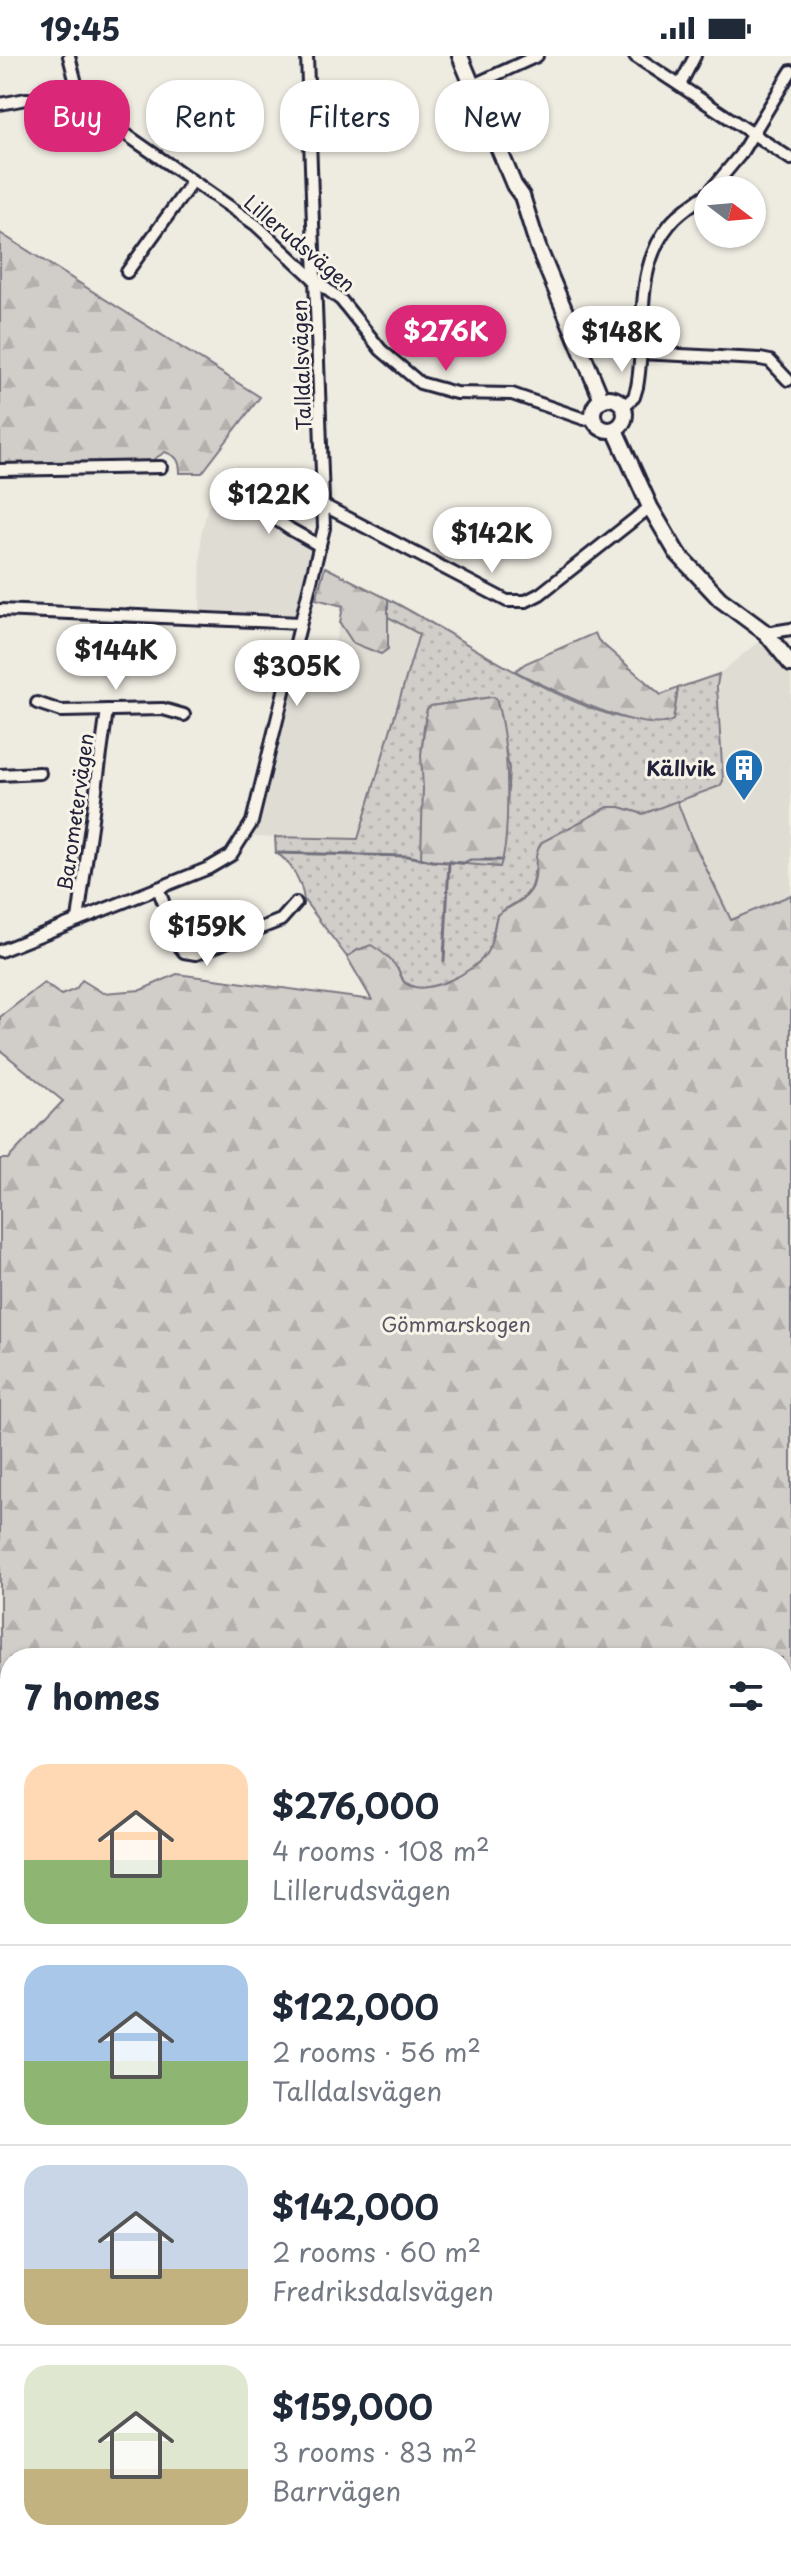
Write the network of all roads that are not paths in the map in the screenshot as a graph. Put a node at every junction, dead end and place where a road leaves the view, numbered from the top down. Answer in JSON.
{"nodes":[{"id":1,"x":69,"y":56,"type":"edge"},
{"id":2,"x":307,"y":56,"type":"edge"},
{"id":3,"x":460,"y":56,"type":"edge"},
{"id":4,"x":537,"y":56,"type":"edge"},
{"id":5,"x":635,"y":56,"type":"edge"},
{"id":6,"x":695,"y":56,"type":"edge"},
{"id":7,"x":791,"y":71,"type":"edge"},
{"id":8,"x":75,"y":80,"type":"edge"},
{"id":9,"x":471,"y":80,"type":"edge"},
{"id":10,"x":484,"y":80,"type":"edge"},
{"id":11,"x":680,"y":85,"type":"junction"},
{"id":12,"x":24,"y":99,"type":"edge"},
{"id":13,"x":0,"y":104,"type":"edge"},
{"id":14,"x":754,"y":134,"type":"junction"},
{"id":15,"x":130,"y":138,"type":"edge"},
{"id":16,"x":500,"y":152,"type":"edge"},
{"id":17,"x":791,"y":159,"type":"edge"},
{"id":18,"x":725,"y":176,"type":"edge"},
{"id":19,"x":192,"y":182,"type":"junction"},
{"id":20,"x":694,"y":203,"type":"edge"},
{"id":21,"x":127,"y":272,"type":"dead end"},
{"id":22,"x":316,"y":281,"type":"junction"},
{"id":23,"x":640,"y":353,"type":"junction"},
{"id":24,"x":788,"y":380,"type":"dead end"},
{"id":25,"x":602,"y":400,"type":"junction"},
{"id":26,"x":623,"y":407,"type":"junction"},
{"id":27,"x":593,"y":417,"type":"junction"},
{"id":28,"x":615,"y":430,"type":"junction"},
{"id":29,"x":161,"y":467,"type":"dead end"},
{"id":30,"x":0,"y":470,"type":"edge"},
{"id":31,"x":237,"y":493,"type":"dead end"},
{"id":32,"x":325,"y":506,"type":"junction"},
{"id":33,"x":650,"y":507,"type":"junction"},
{"id":34,"x":320,"y":546,"type":"junction"},
{"id":35,"x":0,"y":610,"type":"edge"},
{"id":36,"x":300,"y":623,"type":"junction"},
{"id":37,"x":791,"y":629,"type":"edge"},
{"id":38,"x":766,"y":633,"type":"junction"},
{"id":39,"x":791,"y":664,"type":"edge"},
{"id":40,"x":37,"y":703,"type":"dead end"},
{"id":41,"x":107,"y":710,"type":"junction"},
{"id":42,"x":184,"y":715,"type":"dead end"},
{"id":43,"x":40,"y":773,"type":"dead end"},
{"id":44,"x":0,"y":775,"type":"edge"},
{"id":45,"x":158,"y":888,"type":"junction"},
{"id":46,"x":296,"y":903,"type":"dead end"},
{"id":47,"x":78,"y":920,"type":"junction"},
{"id":48,"x":0,"y":951,"type":"edge"}],
"edges":[{"from":1,"to":8,"type":"street"},
{"from":2,"to":22,"type":"street","name":"Talldalsvägen"},
{"from":3,"to":9,"type":"street"},
{"from":4,"to":10,"type":"street"},
{"from":5,"to":11,"type":"street"},
{"from":6,"to":11,"type":"street"},
{"from":7,"to":14,"type":"street"},
{"from":11,"to":14,"type":"street"},
{"from":12,"to":13,"type":"street"},
{"from":14,"to":17,"type":"street"},
{"from":14,"to":18,"type":"street"},
{"from":15,"to":19,"type":"street","name":"Lillerudsvägen"},
{"from":16,"to":25,"type":"street"},
{"from":19,"to":21,"type":"street"},
{"from":19,"to":22,"type":"street","name":"Lillerudsvägen"},
{"from":20,"to":23,"type":"street"},
{"from":22,"to":27,"type":"street","name":"Lillerudsvägen"},
{"from":22,"to":32,"type":"street","name":"Talldalsvägen"},
{"from":23,"to":24,"type":"street"},
{"from":23,"to":26,"type":"street"},
{"from":25,"to":26,"type":"street"},
{"from":25,"to":27,"type":"street"},
{"from":26,"to":28,"type":"street"},
{"from":27,"to":28,"type":"street"},
{"from":28,"to":33,"type":"street"},
{"from":29,"to":30,"type":"street"},
{"from":31,"to":34,"type":"street"},
{"from":32,"to":33,"type":"street"},
{"from":32,"to":34,"type":"street","name":"Talldalsvägen"},
{"from":33,"to":38,"type":"street"},
{"from":34,"to":36,"type":"street","name":"Talldalsvägen"},
{"from":35,"to":36,"type":"street"},
{"from":36,"to":45,"type":"street","name":"Talldalsvägen"},
{"from":37,"to":38,"type":"street"},
{"from":38,"to":39,"type":"street"},
{"from":40,"to":41,"type":"street","name":"Barometervägen"},
{"from":41,"to":42,"type":"street","name":"Barometervägen"},
{"from":41,"to":47,"type":"street","name":"Barometervägen"},
{"from":43,"to":44,"type":"street"},
{"from":45,"to":46,"type":"street"},
{"from":45,"to":47,"type":"street","name":"Talldalsvägen"},
{"from":47,"to":48,"type":"street","name":"Talldalsvägen"}]}
